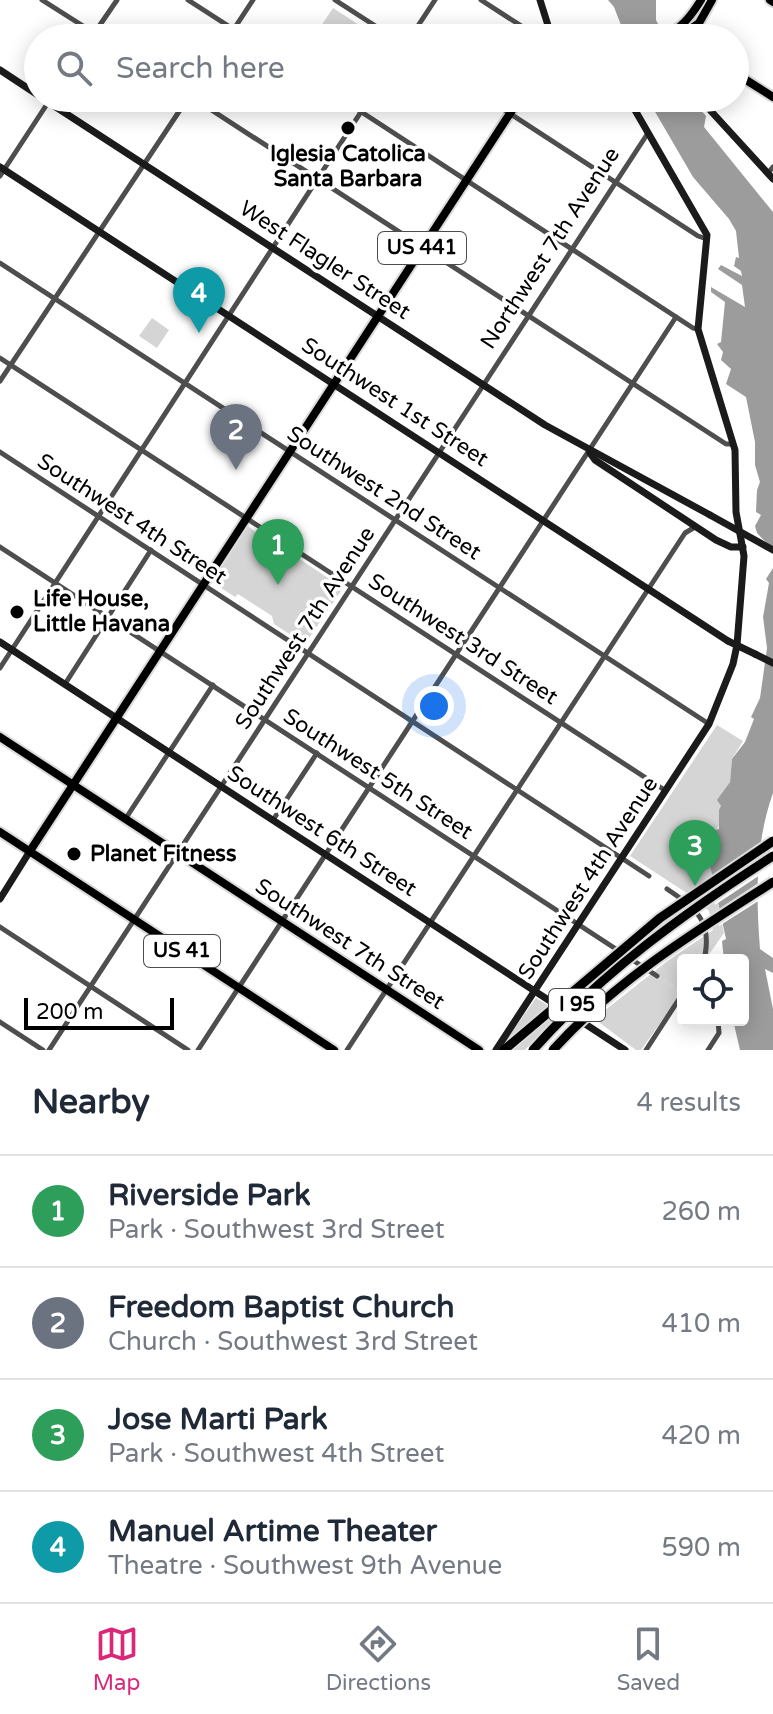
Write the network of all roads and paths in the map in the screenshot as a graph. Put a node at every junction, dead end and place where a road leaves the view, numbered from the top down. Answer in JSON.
{"nodes":[{"id":1,"x":42,"y":0,"type":"edge"},
{"id":2,"x":117,"y":0,"type":"edge"},
{"id":3,"x":188,"y":0,"type":"edge"},
{"id":4,"x":253,"y":0,"type":"edge"},
{"id":5,"x":335,"y":0,"type":"edge"},
{"id":6,"x":435,"y":0,"type":"edge"},
{"id":7,"x":481,"y":0,"type":"edge"},
{"id":8,"x":540,"y":0,"type":"edge"},
{"id":9,"x":707,"y":0,"type":"edge"},
{"id":10,"x":76,"y":24,"type":"edge"},
{"id":11,"x":101,"y":24,"type":"edge"},
{"id":12,"x":226,"y":24,"type":"edge"},
{"id":13,"x":237,"y":24,"type":"edge"},
{"id":14,"x":372,"y":24,"type":"edge"},
{"id":15,"x":419,"y":24,"type":"edge"},
{"id":16,"x":518,"y":24,"type":"edge"},
{"id":17,"x":548,"y":24,"type":"edge"},
{"id":18,"x":686,"y":24,"type":"edge"},
{"id":19,"x":698,"y":24,"type":"edge"},
{"id":20,"x":0,"y":70,"type":"edge"},
{"id":21,"x":749,"y":82,"type":"edge"},
{"id":22,"x":24,"y":85,"type":"edge"},
{"id":23,"x":773,"y":97,"type":"edge"},
{"id":24,"x":37,"y":112,"type":"edge"},
{"id":25,"x":66,"y":112,"type":"edge"},
{"id":26,"x":180,"y":112,"type":"edge"},
{"id":27,"x":212,"y":112,"type":"edge"},
{"id":28,"x":361,"y":112,"type":"joint"},
{"id":29,"x":636,"y":112,"type":"edge"},
{"id":30,"x":712,"y":112,"type":"edge"},
{"id":31,"x":510,"y":113,"type":"joint"},
{"id":32,"x":648,"y":133,"type":"junction"},
{"id":33,"x":144,"y":164,"type":"junction"},
{"id":34,"x":1,"y":171,"type":"edge"},
{"id":35,"x":771,"y":173,"type":"edge"},
{"id":36,"x":318,"y":179,"type":"junction"},
{"id":37,"x":466,"y":180,"type":"junction"},
{"id":38,"x":615,"y":182,"type":"junction"},
{"id":39,"x":99,"y":232,"type":"junction"},
{"id":40,"x":708,"y":239,"type":"junction"},
{"id":41,"x":422,"y":247,"type":"junction"},
{"id":42,"x":273,"y":248,"type":"junction"},
{"id":43,"x":571,"y":248,"type":"junction"},
{"id":44,"x":0,"y":263,"type":"edge"},
{"id":45,"x":55,"y":299,"type":"junction"},
{"id":46,"x":528,"y":315,"type":"junction"},
{"id":47,"x":229,"y":316,"type":"junction"},
{"id":48,"x":378,"y":316,"type":"junction"},
{"id":49,"x":676,"y":317,"type":"junction"},
{"id":50,"x":698,"y":329,"type":"junction"},
{"id":51,"x":0,"y":358,"type":"edge"},
{"id":52,"x":11,"y":365,"type":"junction"},
{"id":53,"x":0,"y":381,"type":"edge"},
{"id":54,"x":185,"y":383,"type":"junction"},
{"id":55,"x":333,"y":384,"type":"junction"},
{"id":56,"x":483,"y":384,"type":"junction"},
{"id":57,"x":633,"y":384,"type":"junction"},
{"id":58,"x":734,"y":444,"type":"junction"},
{"id":59,"x":142,"y":449,"type":"junction"},
{"id":60,"x":290,"y":451,"type":"junction"},
{"id":61,"x":439,"y":451,"type":"junction"},
{"id":62,"x":589,"y":451,"type":"junction"},
{"id":63,"x":0,"y":452,"type":"edge"},
{"id":64,"x":98,"y":516,"type":"junction"},
{"id":65,"x":247,"y":518,"type":"junction"},
{"id":66,"x":395,"y":519,"type":"junction"},
{"id":67,"x":543,"y":520,"type":"junction"},
{"id":68,"x":695,"y":527,"type":"junction"},
{"id":69,"x":0,"y":547,"type":"edge"},
{"id":70,"x":743,"y":547,"type":"junction"},
{"id":71,"x":151,"y":550,"type":"junction"},
{"id":72,"x":773,"y":550,"type":"edge"},
{"id":73,"x":55,"y":583,"type":"junction"},
{"id":74,"x":203,"y":584,"type":"junction"},
{"id":75,"x":351,"y":586,"type":"junction"},
{"id":76,"x":500,"y":588,"type":"junction"},
{"id":77,"x":648,"y":590,"type":"junction"},
{"id":78,"x":108,"y":618,"type":"junction"},
{"id":79,"x":0,"y":642,"type":"edge"},
{"id":80,"x":12,"y":650,"type":"junction"},
{"id":81,"x":160,"y":651,"type":"junction"},
{"id":82,"x":308,"y":652,"type":"junction"},
{"id":83,"x":456,"y":654,"type":"junction"},
{"id":84,"x":605,"y":656,"type":"junction"},
{"id":85,"x":773,"y":663,"type":"edge"},
{"id":86,"x":0,"y":668,"type":"edge"},
{"id":87,"x":65,"y":684,"type":"junction"},
{"id":88,"x":213,"y":685,"type":"junction"},
{"id":89,"x":116,"y":718,"type":"junction"},
{"id":90,"x":264,"y":719,"type":"junction"},
{"id":91,"x":413,"y":721,"type":"junction"},
{"id":92,"x":561,"y":722,"type":"junction"},
{"id":93,"x":709,"y":724,"type":"junction"},
{"id":94,"x":0,"y":737,"type":"edge"},
{"id":95,"x":169,"y":752,"type":"junction"},
{"id":96,"x":317,"y":753,"type":"junction"},
{"id":97,"x":73,"y":784,"type":"junction"},
{"id":98,"x":221,"y":786,"type":"junction"},
{"id":99,"x":369,"y":788,"type":"junction"},
{"id":100,"x":517,"y":789,"type":"junction"},
{"id":101,"x":666,"y":791,"type":"junction"},
{"id":102,"x":125,"y":819,"type":"junction"},
{"id":103,"x":273,"y":820,"type":"junction"},
{"id":104,"x":0,"y":832,"type":"edge"},
{"id":105,"x":773,"y":841,"type":"edge"},
{"id":106,"x":30,"y":851,"type":"junction"},
{"id":107,"x":177,"y":852,"type":"junction"},
{"id":108,"x":326,"y":854,"type":"junction"},
{"id":109,"x":474,"y":856,"type":"junction"},
{"id":110,"x":773,"y":856,"type":"edge"},
{"id":111,"x":622,"y":858,"type":"junction"},
{"id":112,"x":649,"y":876,"type":"dead end"},
{"id":113,"x":773,"y":882,"type":"edge"},
{"id":114,"x":667,"y":889,"type":"dead end"},
{"id":115,"x":0,"y":899,"type":"edge"},
{"id":116,"x":133,"y":919,"type":"junction"},
{"id":117,"x":282,"y":921,"type":"junction"},
{"id":118,"x":430,"y":923,"type":"junction"},
{"id":119,"x":578,"y":924,"type":"junction"},
{"id":120,"x":0,"y":927,"type":"edge"},
{"id":121,"x":705,"y":954,"type":"edge"},
{"id":122,"x":657,"y":976,"type":"tunnel mouth"},
{"id":123,"x":90,"y":986,"type":"junction"},
{"id":124,"x":239,"y":988,"type":"junction"},
{"id":125,"x":387,"y":989,"type":"junction"},
{"id":126,"x":536,"y":991,"type":"junction"},
{"id":127,"x":677,"y":1002,"type":"edge"},
{"id":128,"x":0,"y":1022,"type":"edge"},
{"id":129,"x":718,"y":1026,"type":"edge"},
{"id":130,"x":46,"y":1050,"type":"edge"},
{"id":131,"x":188,"y":1050,"type":"edge"},
{"id":132,"x":198,"y":1050,"type":"edge"},
{"id":133,"x":334,"y":1050,"type":"edge"},
{"id":134,"x":347,"y":1050,"type":"edge"},
{"id":135,"x":479,"y":1050,"type":"edge"},
{"id":136,"x":496,"y":1050,"type":"edge"},
{"id":137,"x":504,"y":1050,"type":"edge"},
{"id":138,"x":533,"y":1050,"type":"edge"},
{"id":139,"x":553,"y":1050,"type":"edge"},
{"id":140,"x":625,"y":1050,"type":"edge"},
{"id":141,"x":646,"y":1050,"type":"edge"},
{"id":142,"x":708,"y":1050,"type":"edge"}],
"edges":[{"from":1,"to":10,"type":"street"},
{"from":2,"to":11,"type":"street"},
{"from":3,"to":12,"type":"street"},
{"from":4,"to":13,"type":"street"},
{"from":5,"to":14,"type":"street"},
{"from":6,"to":15,"type":"street"},
{"from":7,"to":16,"type":"street"},
{"from":8,"to":17,"type":"street"},
{"from":9,"to":18,"type":"main road"},
{"from":9,"to":19,"type":"main road"},
{"from":20,"to":22,"type":"street","name":"West Flagler Street"},
{"from":21,"to":23,"type":"main road"},
{"from":24,"to":34,"type":"street"},
{"from":25,"to":33,"type":"street","name":"West Flagler Street"},
{"from":26,"to":33,"type":"street"},
{"from":27,"to":36,"type":"street"},
{"from":28,"to":36,"type":"street"},
{"from":28,"to":37,"type":"street"},
{"from":29,"to":32,"type":"street"},
{"from":30,"to":35,"type":"street"},
{"from":31,"to":37,"type":"main road","number":"US 441"},
{"from":31,"to":38,"type":"street"},
{"from":32,"to":38,"type":"street","name":"Northwest 7th Avenue"},
{"from":32,"to":40,"type":"street"},
{"from":33,"to":39,"type":"street"},
{"from":33,"to":42,"type":"street","name":"West Flagler Street"},
{"from":34,"to":39,"type":"street","name":"Southwest 1st Street"},
{"from":36,"to":41,"type":"street"},
{"from":36,"to":42,"type":"street"},
{"from":37,"to":41,"type":"main road","number":"US 441"},
{"from":37,"to":43,"type":"street"},
{"from":38,"to":40,"type":"street"},
{"from":38,"to":43,"type":"street","name":"Northwest 7th Avenue"},
{"from":39,"to":45,"type":"street"},
{"from":39,"to":47,"type":"street","name":"Southwest 1st Street"},
{"from":40,"to":50,"type":"street"},
{"from":41,"to":46,"type":"street"},
{"from":41,"to":48,"type":"main road","number":"US 441"},
{"from":42,"to":47,"type":"street"},
{"from":42,"to":48,"type":"street","name":"West Flagler Street"},
{"from":43,"to":46,"type":"street","name":"Northwest 7th Avenue"},
{"from":43,"to":49,"type":"street"},
{"from":44,"to":45,"type":"street","name":"Southwest 2nd Street"},
{"from":45,"to":52,"type":"street"},
{"from":45,"to":54,"type":"street","name":"Southwest 2nd Street"},
{"from":46,"to":56,"type":"street","name":"Northwest 7th Avenue"},
{"from":46,"to":57,"type":"street"},
{"from":47,"to":54,"type":"street"},
{"from":47,"to":55,"type":"street","name":"Southwest 1st Street"},
{"from":48,"to":55,"type":"main road","number":"US 441"},
{"from":48,"to":56,"type":"street","name":"West Flagler Street"},
{"from":49,"to":50,"type":"street"},
{"from":49,"to":57,"type":"street"},
{"from":50,"to":58,"type":"street","name":"Southwest 4th Avenue"},
{"from":51,"to":52,"type":"street","name":"Southwest 3rd Street"},
{"from":52,"to":53,"type":"street"},
{"from":52,"to":59,"type":"street","name":"Southwest 3rd Street"},
{"from":54,"to":59,"type":"street"},
{"from":54,"to":60,"type":"street","name":"Southwest 2nd Street"},
{"from":55,"to":60,"type":"main road","number":"US 441"},
{"from":55,"to":61,"type":"street","name":"Southwest 1st Street"},
{"from":56,"to":61,"type":"street","name":"Southwest 7th Avenue"},
{"from":56,"to":62,"type":"street","name":"West Flagler Street"},
{"from":57,"to":58,"type":"street"},
{"from":57,"to":62,"type":"street"},
{"from":58,"to":70,"type":"street","name":"Southwest 4th Avenue"},
{"from":59,"to":64,"type":"street"},
{"from":59,"to":65,"type":"street","name":"Southwest 3rd Street"},
{"from":60,"to":65,"type":"main road","number":"US 441"},
{"from":60,"to":66,"type":"street","name":"Southwest 2nd Street"},
{"from":61,"to":66,"type":"street","name":"Southwest 7th Avenue"},
{"from":61,"to":67,"type":"street","name":"Southwest 1st Street"},
{"from":62,"to":67,"type":"street"},
{"from":62,"to":68,"type":"street","name":"West Flagler Street"},
{"from":62,"to":72,"type":"street","name":"West Flagler Street","bridge":true},
{"from":63,"to":64,"type":"street","name":"Southwest 4th Street"},
{"from":64,"to":71,"type":"street","name":"Southwest 4th Street"},
{"from":64,"to":73,"type":"street"},
{"from":65,"to":74,"type":"main road","number":"US 441"},
{"from":65,"to":75,"type":"street","name":"Southwest 3rd Street"},
{"from":66,"to":75,"type":"street","name":"Southwest 7th Avenue"},
{"from":66,"to":76,"type":"street","name":"Southwest 2nd Street"},
{"from":67,"to":76,"type":"street"},
{"from":67,"to":77,"type":"street","name":"Southwest 1st Street"},
{"from":68,"to":70,"type":"street","name":"West Flagler Street"},
{"from":68,"to":77,"type":"street"},
{"from":69,"to":73,"type":"street","name":"Southwest 5th Street"},
{"from":70,"to":93,"type":"street","name":"Southwest 4th Avenue"},
{"from":71,"to":74,"type":"street","name":"Southwest 4th Street"},
{"from":71,"to":78,"type":"street"},
{"from":73,"to":78,"type":"street","name":"Southwest 5th Street"},
{"from":73,"to":80,"type":"street"},
{"from":74,"to":81,"type":"main road","number":"US 441"},
{"from":74,"to":82,"type":"street","name":"Southwest 4th Street"},
{"from":75,"to":82,"type":"street","name":"Southwest 7th Avenue"},
{"from":75,"to":83,"type":"street","name":"Southwest 3rd Street"},
{"from":76,"to":83,"type":"street"},
{"from":76,"to":84,"type":"street","name":"Southwest 2nd Street"},
{"from":77,"to":84,"type":"street"},
{"from":77,"to":85,"type":"street","name":"Southwest 1st Street","bridge":true},
{"from":78,"to":81,"type":"street","name":"Southwest 5th Street"},
{"from":78,"to":87,"type":"street"},
{"from":79,"to":80,"type":"street","name":"Southwest 6th Street"},
{"from":80,"to":86,"type":"street"},
{"from":80,"to":87,"type":"street","name":"Southwest 6th Street"},
{"from":81,"to":88,"type":"street","name":"Southwest 5th Street"},
{"from":81,"to":89,"type":"main road","number":"US 441"},
{"from":82,"to":90,"type":"street","name":"Southwest 7th Avenue"},
{"from":82,"to":91,"type":"street","name":"Southwest 4th Street"},
{"from":83,"to":91,"type":"street"},
{"from":83,"to":92,"type":"street","name":"Southwest 3rd Street"},
{"from":84,"to":92,"type":"street"},
{"from":84,"to":93,"type":"street","name":"Southwest 2nd Street"},
{"from":87,"to":89,"type":"street","name":"Southwest 6th Street"},
{"from":88,"to":90,"type":"street","name":"Southwest 5th Street"},
{"from":88,"to":95,"type":"street"},
{"from":89,"to":95,"type":"street","name":"Southwest 6th Street"},
{"from":89,"to":97,"type":"main road","number":"US 441"},
{"from":90,"to":96,"type":"street","name":"Southwest 5th Street"},
{"from":90,"to":98,"type":"street","name":"Southwest 7th Avenue"},
{"from":91,"to":99,"type":"street"},
{"from":91,"to":100,"type":"street","name":"Southwest 4th Street"},
{"from":92,"to":100,"type":"street"},
{"from":92,"to":101,"type":"street","name":"Southwest 3rd Street"},
{"from":93,"to":101,"type":"street","name":"Southwest 4th Avenue"},
{"from":94,"to":97,"type":"main road","name":"Southwest 7th Street"},
{"from":95,"to":98,"type":"street","name":"Southwest 6th Street"},
{"from":95,"to":102,"type":"street"},
{"from":96,"to":99,"type":"street","name":"Southwest 5th Street"},
{"from":96,"to":103,"type":"street"},
{"from":97,"to":102,"type":"main road","name":"Southwest 7th Street"},
{"from":97,"to":106,"type":"main road","number":"US 441"},
{"from":98,"to":103,"type":"street","name":"Southwest 6th Street"},
{"from":98,"to":107,"type":"street","name":"Southwest 7th Avenue"},
{"from":99,"to":108,"type":"street"},
{"from":99,"to":109,"type":"street","name":"Southwest 5th Street"},
{"from":100,"to":109,"type":"street"},
{"from":100,"to":111,"type":"street","name":"Southwest 4th Street"},
{"from":101,"to":111,"type":"street","name":"Southwest 4th Avenue"},
{"from":102,"to":107,"type":"main road","name":"Southwest 7th Street"},
{"from":103,"to":108,"type":"street","name":"Southwest 6th Street"},
{"from":104,"to":106,"type":"main road","number":"US 41"},
{"from":105,"to":137,"type":"highway","bridge":true},
{"from":106,"to":115,"type":"street"},
{"from":106,"to":116,"type":"main road","number":"US 41"},
{"from":107,"to":116,"type":"street","name":"Southwest 7th Avenue"},
{"from":107,"to":117,"type":"main road","name":"Southwest 7th Street"},
{"from":108,"to":117,"type":"street"},
{"from":108,"to":118,"type":"street","name":"Southwest 6th Street"},
{"from":109,"to":118,"type":"street"},
{"from":109,"to":119,"type":"street","name":"Southwest 5th Street"},
{"from":110,"to":138,"type":"highway","number":"I 95","bridge":true},
{"from":111,"to":112,"type":"street","name":"Southwest 4th Street"},
{"from":111,"to":119,"type":"street","name":"Southwest 4th Avenue"},
{"from":113,"to":139,"type":"highway","number":"I 95","bridge":true},
{"from":114,"to":121,"type":"street"},
{"from":116,"to":123,"type":"street","name":"Southwest 7th Avenue"},
{"from":116,"to":124,"type":"main road","number":"US 41"},
{"from":117,"to":124,"type":"street"},
{"from":117,"to":125,"type":"main road","name":"Southwest 7th Street"},
{"from":118,"to":125,"type":"street"},
{"from":118,"to":126,"type":"street","name":"Southwest 6th Street"},
{"from":119,"to":122,"type":"street","name":"Southwest 5th Street"},
{"from":119,"to":126,"type":"street","name":"Southwest 4th Avenue"},
{"from":120,"to":123,"type":"street"},
{"from":123,"to":130,"type":"street","name":"Southwest 7th Avenue"},
{"from":123,"to":131,"type":"street"},
{"from":124,"to":132,"type":"street"},
{"from":124,"to":133,"type":"main road","number":"US 41"},
{"from":125,"to":134,"type":"street"},
{"from":125,"to":135,"type":"main road","name":"Southwest 7th Street"},
{"from":126,"to":136,"type":"street","name":"Southwest 4th Avenue"},
{"from":126,"to":140,"type":"street","name":"Southwest 6th Street"},
{"from":127,"to":141,"type":"street"},
{"from":128,"to":130,"type":"street"},
{"from":129,"to":142,"type":"street"}]}
